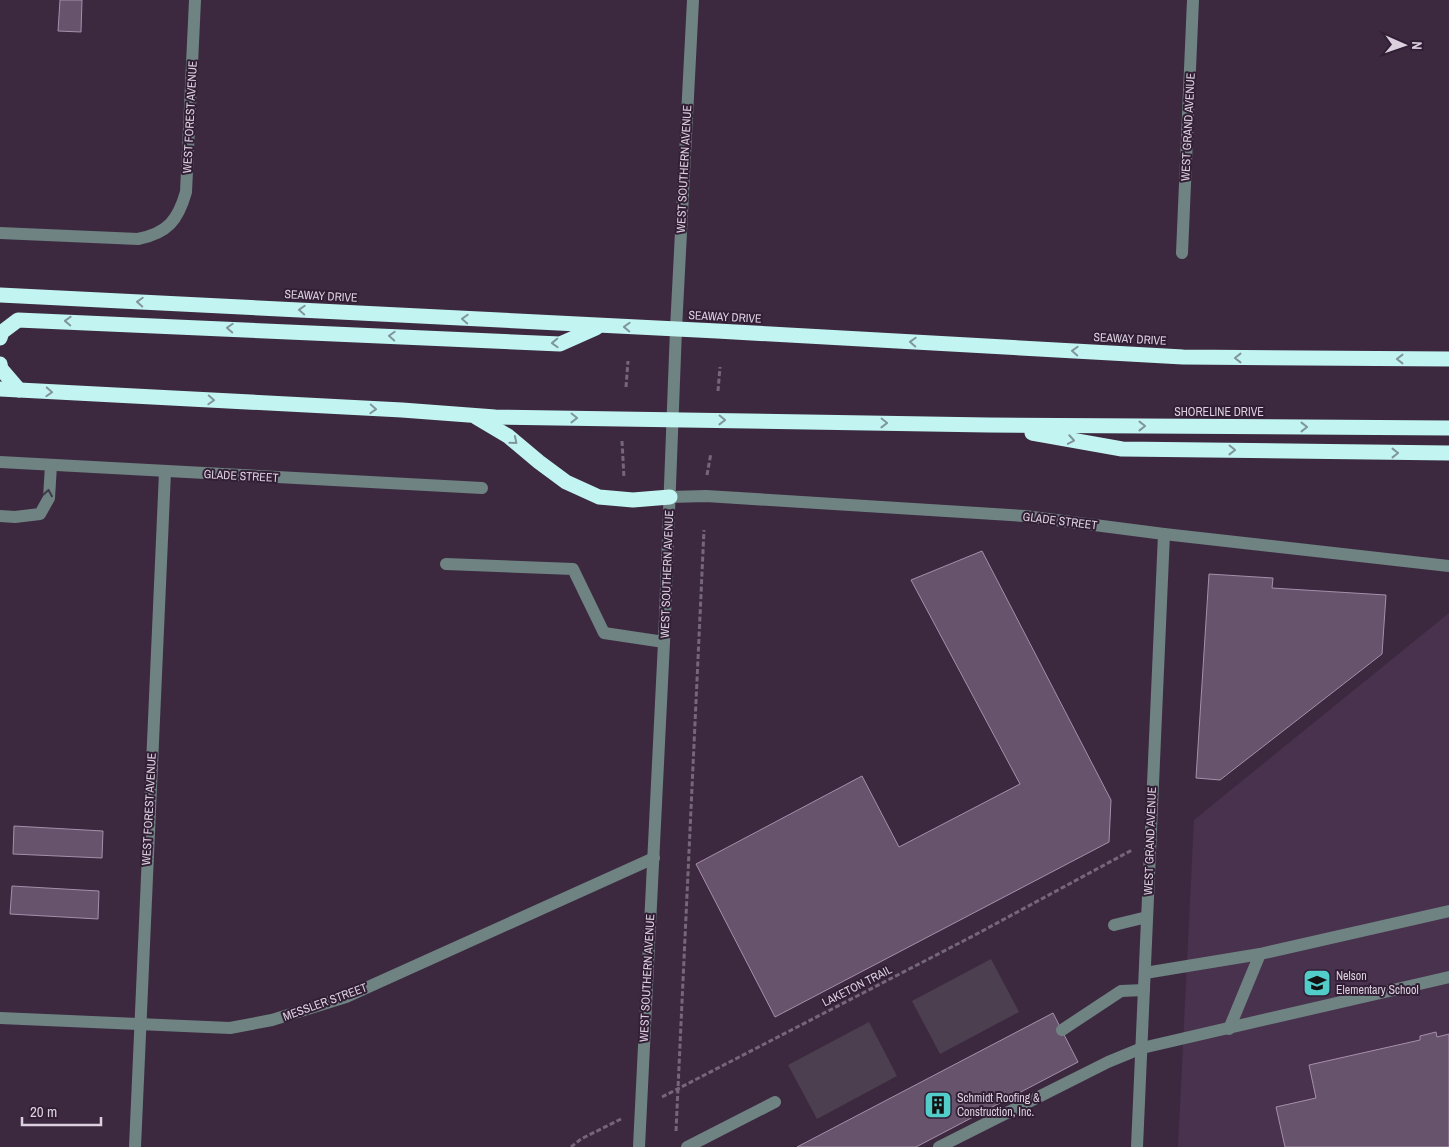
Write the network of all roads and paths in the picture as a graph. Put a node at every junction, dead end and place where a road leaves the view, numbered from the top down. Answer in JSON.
{"nodes":[{"id":1,"x":195,"y":0,"type":"edge"},
{"id":2,"x":693,"y":0,"type":"edge"},
{"id":3,"x":1193,"y":0,"type":"edge"},
{"id":4,"x":0,"y":234,"type":"edge"},
{"id":5,"x":1182,"y":253,"type":"dead end"},
{"id":6,"x":0,"y":295,"type":"edge"},
{"id":7,"x":600,"y":326,"type":"junction"},
{"id":8,"x":676,"y":329,"type":"junction"},
{"id":9,"x":0,"y":338,"type":"edge"},
{"id":10,"x":1449,"y":359,"type":"edge"},
{"id":11,"x":628,"y":361,"type":"dead end"},
{"id":12,"x":0,"y":364,"type":"edge"},
{"id":13,"x":720,"y":367,"type":"dead end"},
{"id":14,"x":626,"y":388,"type":"dead end"},
{"id":15,"x":0,"y":389,"type":"edge"},
{"id":16,"x":19,"y":390,"type":"junction"},
{"id":17,"x":718,"y":391,"type":"dead end"},
{"id":18,"x":472,"y":415,"type":"junction"},
{"id":19,"x":673,"y":420,"type":"junction"},
{"id":20,"x":988,"y":425,"type":"junction"},
{"id":21,"x":1449,"y":428,"type":"edge"},
{"id":22,"x":622,"y":441,"type":"dead end"},
{"id":23,"x":711,"y":453,"type":"dead end"},
{"id":24,"x":1449,"y":453,"type":"edge"},
{"id":25,"x":0,"y":462,"type":"edge"},
{"id":26,"x":50,"y":465,"type":"junction"},
{"id":27,"x":165,"y":472,"type":"junction"},
{"id":28,"x":707,"y":475,"type":"dead end"},
{"id":29,"x":625,"y":483,"type":"dead end"},
{"id":30,"x":482,"y":488,"type":"dead end"},
{"id":31,"x":670,"y":497,"type":"junction"},
{"id":32,"x":0,"y":516,"type":"edge"},
{"id":33,"x":704,"y":530,"type":"dead end"},
{"id":34,"x":1164,"y":534,"type":"junction"},
{"id":35,"x":446,"y":564,"type":"dead end"},
{"id":36,"x":1449,"y":566,"type":"edge"},
{"id":37,"x":664,"y":642,"type":"junction"},
{"id":38,"x":1150,"y":840,"type":"junction"},
{"id":39,"x":654,"y":858,"type":"junction"},
{"id":40,"x":1449,"y":911,"type":"edge"},
{"id":41,"x":1147,"y":917,"type":"junction"},
{"id":42,"x":1114,"y":925,"type":"dead end"},
{"id":43,"x":1260,"y":954,"type":"junction"},
{"id":44,"x":1145,"y":973,"type":"junction"},
{"id":45,"x":1449,"y":977,"type":"edge"},
{"id":46,"x":1144,"y":990,"type":"junction"},
{"id":47,"x":0,"y":1018,"type":"edge"},
{"id":48,"x":139,"y":1024,"type":"junction"},
{"id":49,"x":1229,"y":1029,"type":"junction"},
{"id":50,"x":1062,"y":1030,"type":"dead end"},
{"id":51,"x":1142,"y":1048,"type":"junction"},
{"id":52,"x":678,"y":1088,"type":"junction"},
{"id":53,"x":775,"y":1102,"type":"dead end"},
{"id":54,"x":640,"y":1108,"type":"junction"},
{"id":55,"x":676,"y":1137,"type":"dead end"},
{"id":56,"x":135,"y":1147,"type":"edge"},
{"id":57,"x":571,"y":1147,"type":"edge"},
{"id":58,"x":639,"y":1147,"type":"edge"},
{"id":59,"x":687,"y":1147,"type":"edge"},
{"id":60,"x":939,"y":1147,"type":"edge"},
{"id":61,"x":1137,"y":1147,"type":"edge"}],
"edges":[{"from":1,"to":4,"type":"street","name":"WEST FOREST AVENUE"},
{"from":2,"to":8,"type":"street","name":"WEST SOUTHERN AVENUE"},
{"from":3,"to":5,"type":"street","name":"WEST GRAND AVENUE"},
{"from":7,"to":6,"type":"highway","name":"SEAWAY DRIVE","one_way":true},
{"from":8,"to":7,"type":"highway","name":"SEAWAY DRIVE","one_way":true},
{"from":7,"to":9,"type":"highway","one_way":true},
{"from":10,"to":8,"type":"highway","name":"SEAWAY DRIVE","one_way":true},
{"from":8,"to":19,"type":"street","name":"WEST SOUTHERN AVENUE"},
{"from":11,"to":14,"type":"path"},
{"from":12,"to":16,"type":"highway"},
{"from":13,"to":17,"type":"path"},
{"from":15,"to":16,"type":"highway"},
{"from":16,"to":18,"type":"highway","one_way":true},
{"from":18,"to":19,"type":"highway","one_way":true},
{"from":18,"to":31,"type":"highway","one_way":true},
{"from":19,"to":20,"type":"highway","one_way":true},
{"from":19,"to":31,"type":"street","name":"WEST SOUTHERN AVENUE"},
{"from":20,"to":21,"type":"highway","name":"SHORELINE DRIVE","one_way":true},
{"from":20,"to":24,"type":"highway","one_way":true},
{"from":22,"to":29,"type":"path"},
{"from":23,"to":28,"type":"path"},
{"from":25,"to":26,"type":"street","name":"GLADE STREET"},
{"from":26,"to":27,"type":"street","name":"GLADE STREET"},
{"from":32,"to":26,"type":"street","one_way":true},
{"from":27,"to":30,"type":"street","name":"GLADE STREET"},
{"from":27,"to":48,"type":"street","name":"WEST FOREST AVENUE"},
{"from":31,"to":34,"type":"street","name":"GLADE STREET"},
{"from":31,"to":37,"type":"street","name":"WEST SOUTHERN AVENUE"},
{"from":33,"to":52,"type":"path"},
{"from":34,"to":36,"type":"street","name":"GLADE STREET"},
{"from":34,"to":38,"type":"street","name":"WEST GRAND AVENUE"},
{"from":35,"to":37,"type":"street"},
{"from":37,"to":39,"type":"street","name":"WEST SOUTHERN AVENUE"},
{"from":38,"to":41,"type":"street","name":"WEST GRAND AVENUE"},
{"from":38,"to":52,"type":"path","name":"LAKETON TRAIL"},
{"from":39,"to":48,"type":"street","name":"MESSLER STREET"},
{"from":39,"to":54,"type":"street","name":"WEST SOUTHERN AVENUE"},
{"from":40,"to":43,"type":"street"},
{"from":41,"to":42,"type":"street"},
{"from":41,"to":44,"type":"street","name":"WEST GRAND AVENUE"},
{"from":43,"to":44,"type":"street"},
{"from":43,"to":49,"type":"street"},
{"from":44,"to":46,"type":"street","name":"WEST GRAND AVENUE"},
{"from":45,"to":49,"type":"street"},
{"from":46,"to":50,"type":"street"},
{"from":46,"to":51,"type":"street","name":"WEST GRAND AVENUE"},
{"from":47,"to":48,"type":"street","name":"MESSLER STREET"},
{"from":48,"to":56,"type":"street","name":"WEST FOREST AVENUE"},
{"from":49,"to":51,"type":"street"},
{"from":51,"to":60,"type":"street"},
{"from":51,"to":61,"type":"street","name":"WEST GRAND AVENUE"},
{"from":52,"to":54,"type":"path","name":"LAKETON TRAIL"},
{"from":52,"to":55,"type":"path"},
{"from":53,"to":59,"type":"street"},
{"from":54,"to":57,"type":"path","name":"LAKETON TRAIL"},
{"from":54,"to":58,"type":"street","name":"WEST SOUTHERN AVENUE"}]}
